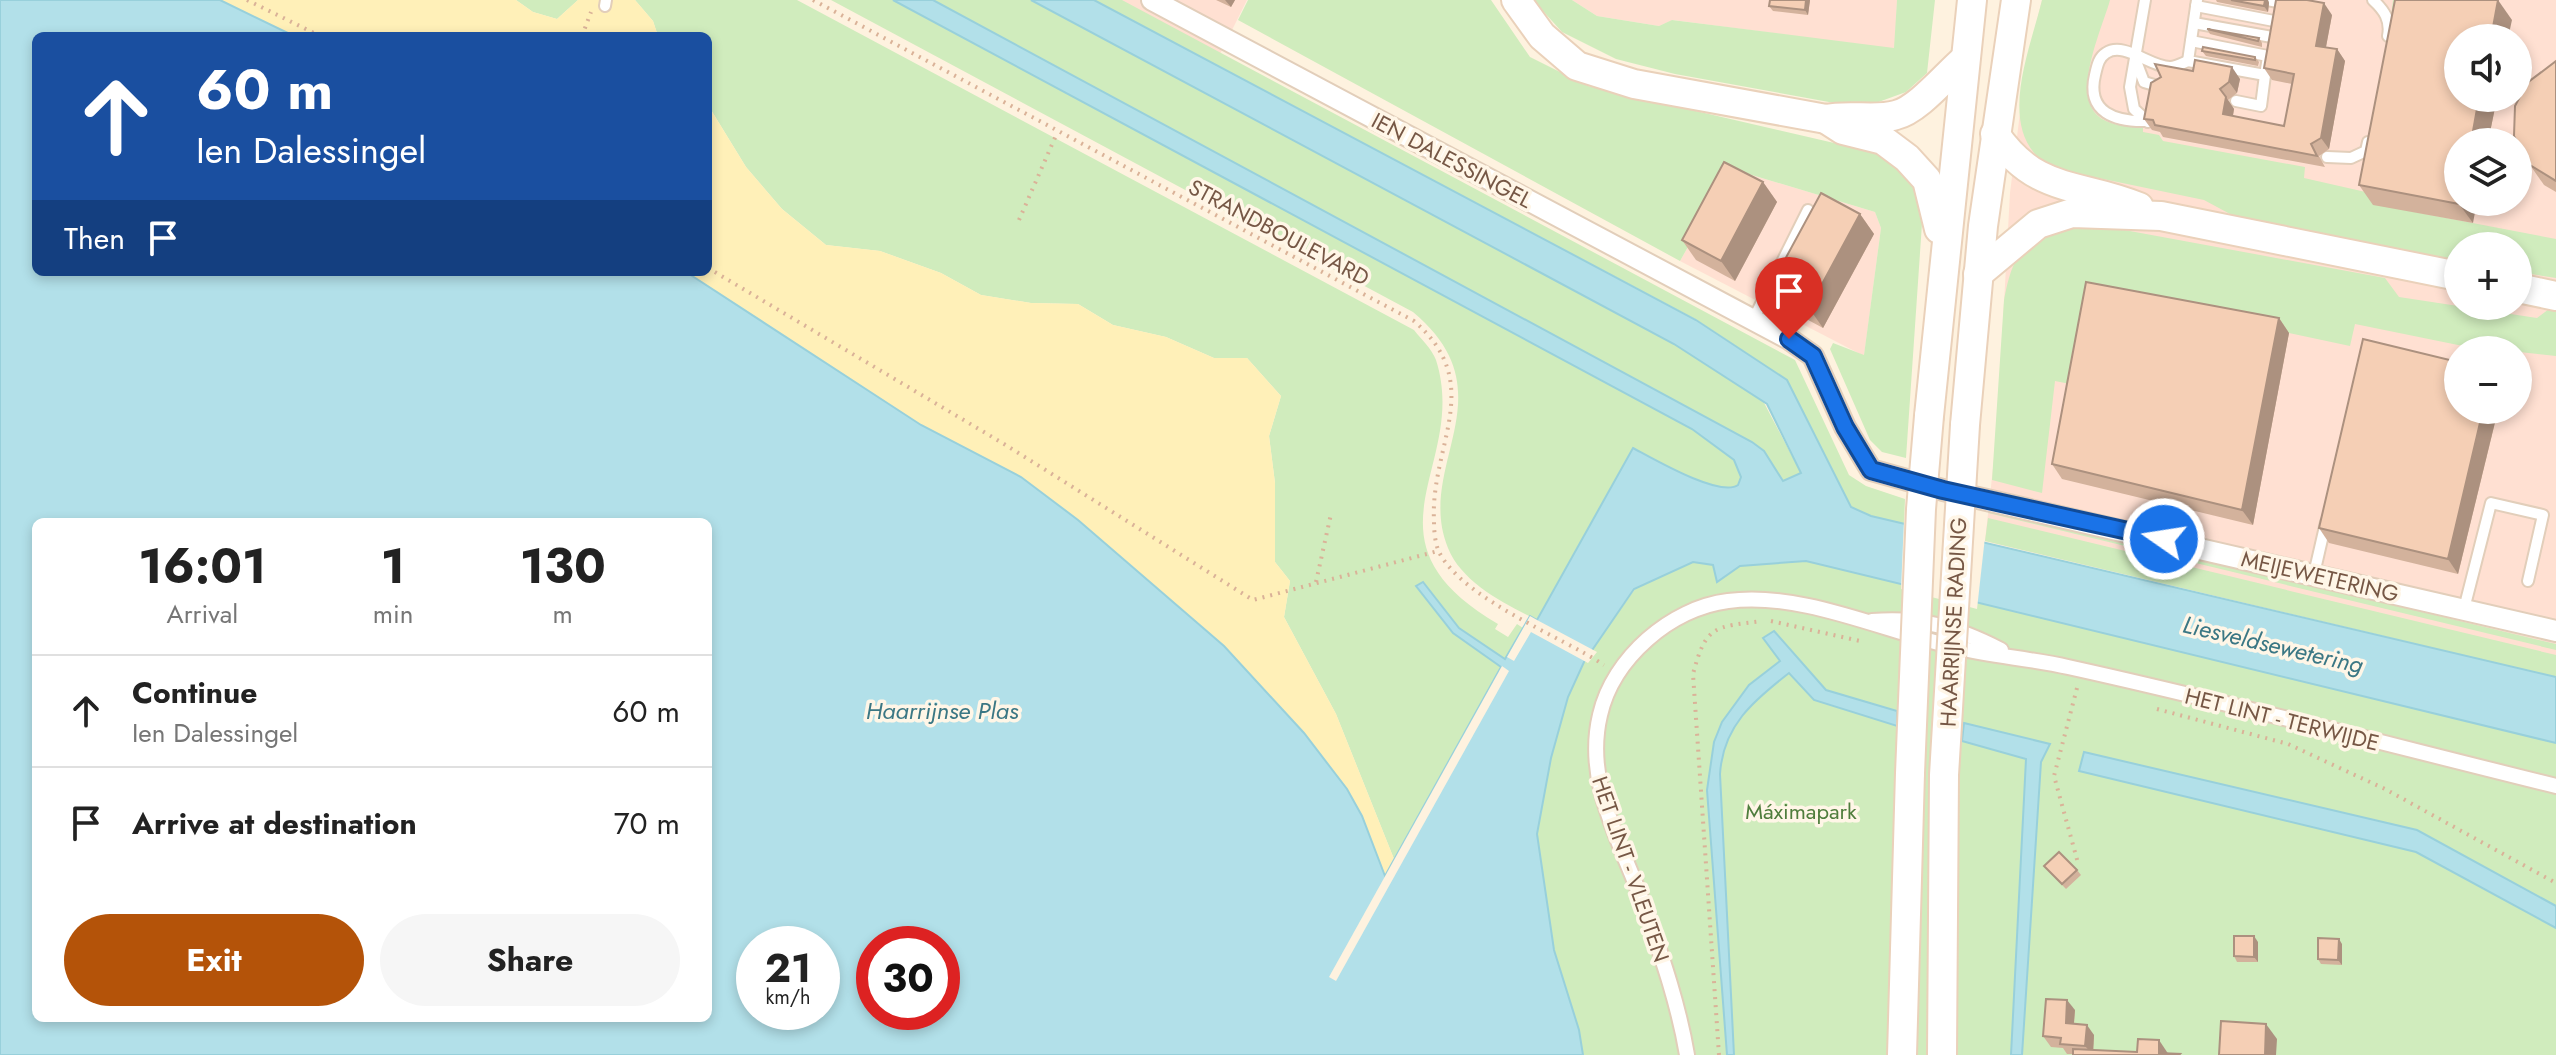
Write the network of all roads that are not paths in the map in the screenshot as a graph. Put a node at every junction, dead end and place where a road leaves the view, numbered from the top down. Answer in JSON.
{"nodes":[{"id":1,"x":1152,"y":0,"type":"edge"},
{"id":2,"x":1516,"y":0,"type":"edge"},
{"id":3,"x":1972,"y":0,"type":"edge"},
{"id":4,"x":2016,"y":0,"type":"edge"},
{"id":5,"x":2145,"y":0,"type":"edge"},
{"id":6,"x":2373,"y":0,"type":"edge"},
{"id":7,"x":2274,"y":1,"type":"edge"},
{"id":8,"x":2196,"y":3,"type":"edge"},
{"id":9,"x":2274,"y":21,"type":"junction"},
{"id":10,"x":2194,"y":23,"type":"junction"},
{"id":11,"x":2272,"y":37,"type":"junction"},
{"id":12,"x":2191,"y":41,"type":"junction"},
{"id":13,"x":2387,"y":42,"type":"edge"},
{"id":14,"x":2135,"y":55,"type":"junction"},
{"id":15,"x":2268,"y":56,"type":"junction"},
{"id":16,"x":1965,"y":59,"type":"junction"},
{"id":17,"x":2188,"y":61,"type":"junction"},
{"id":18,"x":2265,"y":75,"type":"junction"},
{"id":19,"x":2161,"y":87,"type":"edge"},
{"id":20,"x":2236,"y":101,"type":"dead end"},
{"id":21,"x":1826,"y":119,"type":"junction"},
{"id":22,"x":1995,"y":134,"type":"junction"},
{"id":23,"x":2369,"y":136,"type":"edge"},
{"id":24,"x":2327,"y":157,"type":"dead end"},
{"id":25,"x":1808,"y":210,"type":"edge"},
{"id":26,"x":2161,"y":216,"type":"junction"},
{"id":27,"x":1944,"y":250,"type":"junction"},
{"id":28,"x":2444,"y":273,"type":"edge"},
{"id":29,"x":1978,"y":274,"type":"junction"},
{"id":30,"x":2532,"y":291,"type":"edge"},
{"id":31,"x":2556,"y":296,"type":"edge"},
{"id":32,"x":1753,"y":320,"type":"junction"},
{"id":33,"x":1943,"y":490,"type":"joint"},
{"id":34,"x":2327,"y":515,"type":"edge"},
{"id":35,"x":2314,"y":574,"type":"junction"},
{"id":36,"x":2528,"y":581,"type":"dead end"},
{"id":37,"x":2464,"y":609,"type":"junction"},
{"id":38,"x":2556,"y":631,"type":"edge"},
{"id":39,"x":2008,"y":654,"type":"joint"},
{"id":40,"x":2556,"y":786,"type":"edge"},
{"id":41,"x":1687,"y":1055,"type":"edge"},
{"id":42,"x":1902,"y":1055,"type":"edge"},
{"id":43,"x":1942,"y":1055,"type":"edge"}],
"edges":[{"from":1,"to":32,"type":"street","name":"IEN DALESSINGEL"},
{"from":2,"to":21,"type":"main road"},
{"from":3,"to":16,"type":"main road","name":"HAARRIJNSE RADING"},
{"from":4,"to":22,"type":"main road","name":"HAARRIJNSE RADING"},
{"from":5,"to":14,"type":"lane"},
{"from":6,"to":13,"type":"lane"},
{"from":7,"to":9,"type":"lane"},
{"from":8,"to":9,"type":"lane"},
{"from":8,"to":10,"type":"lane"},
{"from":9,"to":11,"type":"lane"},
{"from":10,"to":11,"type":"lane"},
{"from":10,"to":12,"type":"lane"},
{"from":11,"to":15,"type":"lane"},
{"from":12,"to":15,"type":"lane"},
{"from":12,"to":17,"type":"lane"},
{"from":14,"to":14,"type":"lane"},
{"from":14,"to":17,"type":"lane"},
{"from":14,"to":19,"type":"lane"},
{"from":15,"to":18,"type":"lane"},
{"from":16,"to":21,"type":"main road"},
{"from":16,"to":27,"type":"main road","name":"HAARRIJNSE RADING"},
{"from":17,"to":18,"type":"lane"},
{"from":18,"to":20,"type":"lane"},
{"from":21,"to":27,"type":"main road"},
{"from":22,"to":26,"type":"main road"},
{"from":22,"to":29,"type":"main road","name":"HAARRIJNSE RADING"},
{"from":23,"to":24,"type":"lane"},
{"from":25,"to":32,"type":"lane"},
{"from":26,"to":28,"type":"main road"},
{"from":26,"to":29,"type":"main road"},
{"from":27,"to":42,"type":"main road","name":"HAARRIJNSE RADING","bridge":true},
{"from":29,"to":43,"type":"main road","name":"HAARRIJNSE RADING","bridge":true},
{"from":30,"to":31,"type":"main road"},
{"from":32,"to":33,"type":"street","name":"IEN DALESSINGEL"},
{"from":33,"to":35,"type":"street","name":"MEIJEWETERING"},
{"from":34,"to":35,"type":"lane"},
{"from":35,"to":37,"type":"street","name":"MEIJEWETERING"},
{"from":36,"to":37,"type":"lane"},
{"from":37,"to":38,"type":"street","name":"MEIJEWETERING"},
{"from":39,"to":40,"type":"street","name":"HET LINT - TERWIJDE"},
{"from":39,"to":41,"type":"street","name":"HET LINT - VLEUTEN"}]}
